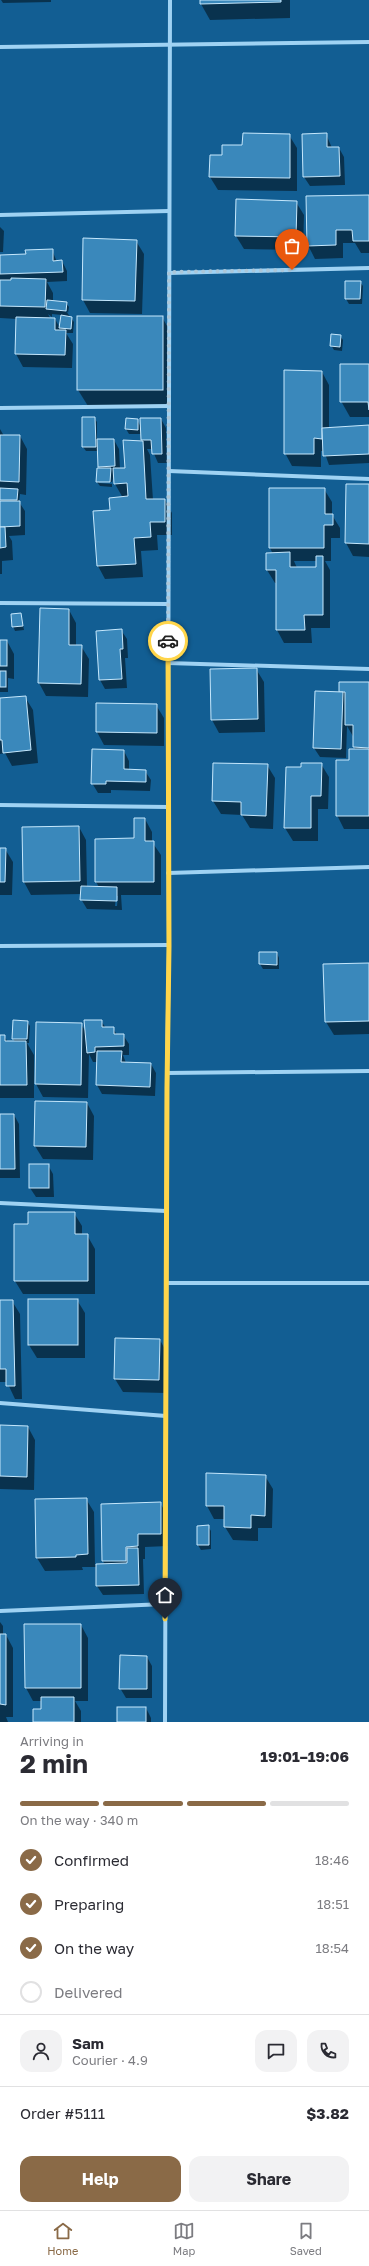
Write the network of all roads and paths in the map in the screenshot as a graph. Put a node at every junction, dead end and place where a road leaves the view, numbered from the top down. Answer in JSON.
{"nodes":[{"id":1,"x":170,"y":0,"type":"edge"},
{"id":2,"x":369,"y":42,"type":"edge"},
{"id":3,"x":170,"y":44,"type":"junction"},
{"id":4,"x":0,"y":47,"type":"edge"},
{"id":5,"x":169,"y":211,"type":"junction"},
{"id":6,"x":0,"y":215,"type":"edge"},
{"id":7,"x":369,"y":268,"type":"edge"},
{"id":8,"x":169,"y":272,"type":"junction"},
{"id":9,"x":169,"y":406,"type":"junction"},
{"id":10,"x":0,"y":408,"type":"edge"},
{"id":11,"x":169,"y":471,"type":"junction"},
{"id":12,"x":369,"y":479,"type":"edge"},
{"id":13,"x":0,"y":603,"type":"edge"},
{"id":14,"x":168,"y":604,"type":"junction"},
{"id":15,"x":168,"y":662,"type":"junction"},
{"id":16,"x":369,"y":669,"type":"edge"},
{"id":17,"x":0,"y":805,"type":"edge"},
{"id":18,"x":168,"y":807,"type":"junction"},
{"id":19,"x":369,"y":867,"type":"edge"},
{"id":20,"x":168,"y":873,"type":"junction"},
{"id":21,"x":0,"y":946,"type":"edge"},
{"id":22,"x":169,"y":946,"type":"junction"},
{"id":23,"x":369,"y":1071,"type":"edge"},
{"id":24,"x":167,"y":1073,"type":"junction"},
{"id":25,"x":0,"y":1203,"type":"edge"},
{"id":26,"x":166,"y":1211,"type":"junction"},
{"id":27,"x":166,"y":1283,"type":"junction"},
{"id":28,"x":369,"y":1283,"type":"edge"},
{"id":29,"x":0,"y":1403,"type":"edge"},
{"id":30,"x":166,"y":1416,"type":"junction"},
{"id":31,"x":165,"y":1604,"type":"junction"},
{"id":32,"x":0,"y":1611,"type":"edge"},
{"id":33,"x":165,"y":1722,"type":"edge"}],
"edges":[{"from":1,"to":3,"type":"street"},
{"from":2,"to":3,"type":"street"},
{"from":3,"to":4,"type":"street"},
{"from":3,"to":5,"type":"street"},
{"from":5,"to":6,"type":"street"},
{"from":5,"to":8,"type":"street"},
{"from":7,"to":8,"type":"street"},
{"from":8,"to":9,"type":"street"},
{"from":9,"to":10,"type":"street"},
{"from":9,"to":11,"type":"street"},
{"from":11,"to":12,"type":"street"},
{"from":11,"to":14,"type":"street"},
{"from":13,"to":14,"type":"street"},
{"from":14,"to":15,"type":"street"},
{"from":15,"to":16,"type":"street"},
{"from":15,"to":18,"type":"street"},
{"from":17,"to":18,"type":"street"},
{"from":18,"to":20,"type":"street"},
{"from":19,"to":20,"type":"street"},
{"from":20,"to":22,"type":"street"},
{"from":21,"to":22,"type":"street"},
{"from":22,"to":24,"type":"street"},
{"from":23,"to":24,"type":"street"},
{"from":24,"to":26,"type":"street"},
{"from":25,"to":26,"type":"street"},
{"from":26,"to":27,"type":"street"},
{"from":27,"to":28,"type":"street"},
{"from":27,"to":30,"type":"street"},
{"from":29,"to":30,"type":"street"},
{"from":30,"to":31,"type":"street"},
{"from":31,"to":32,"type":"street"},
{"from":31,"to":33,"type":"street"}]}
